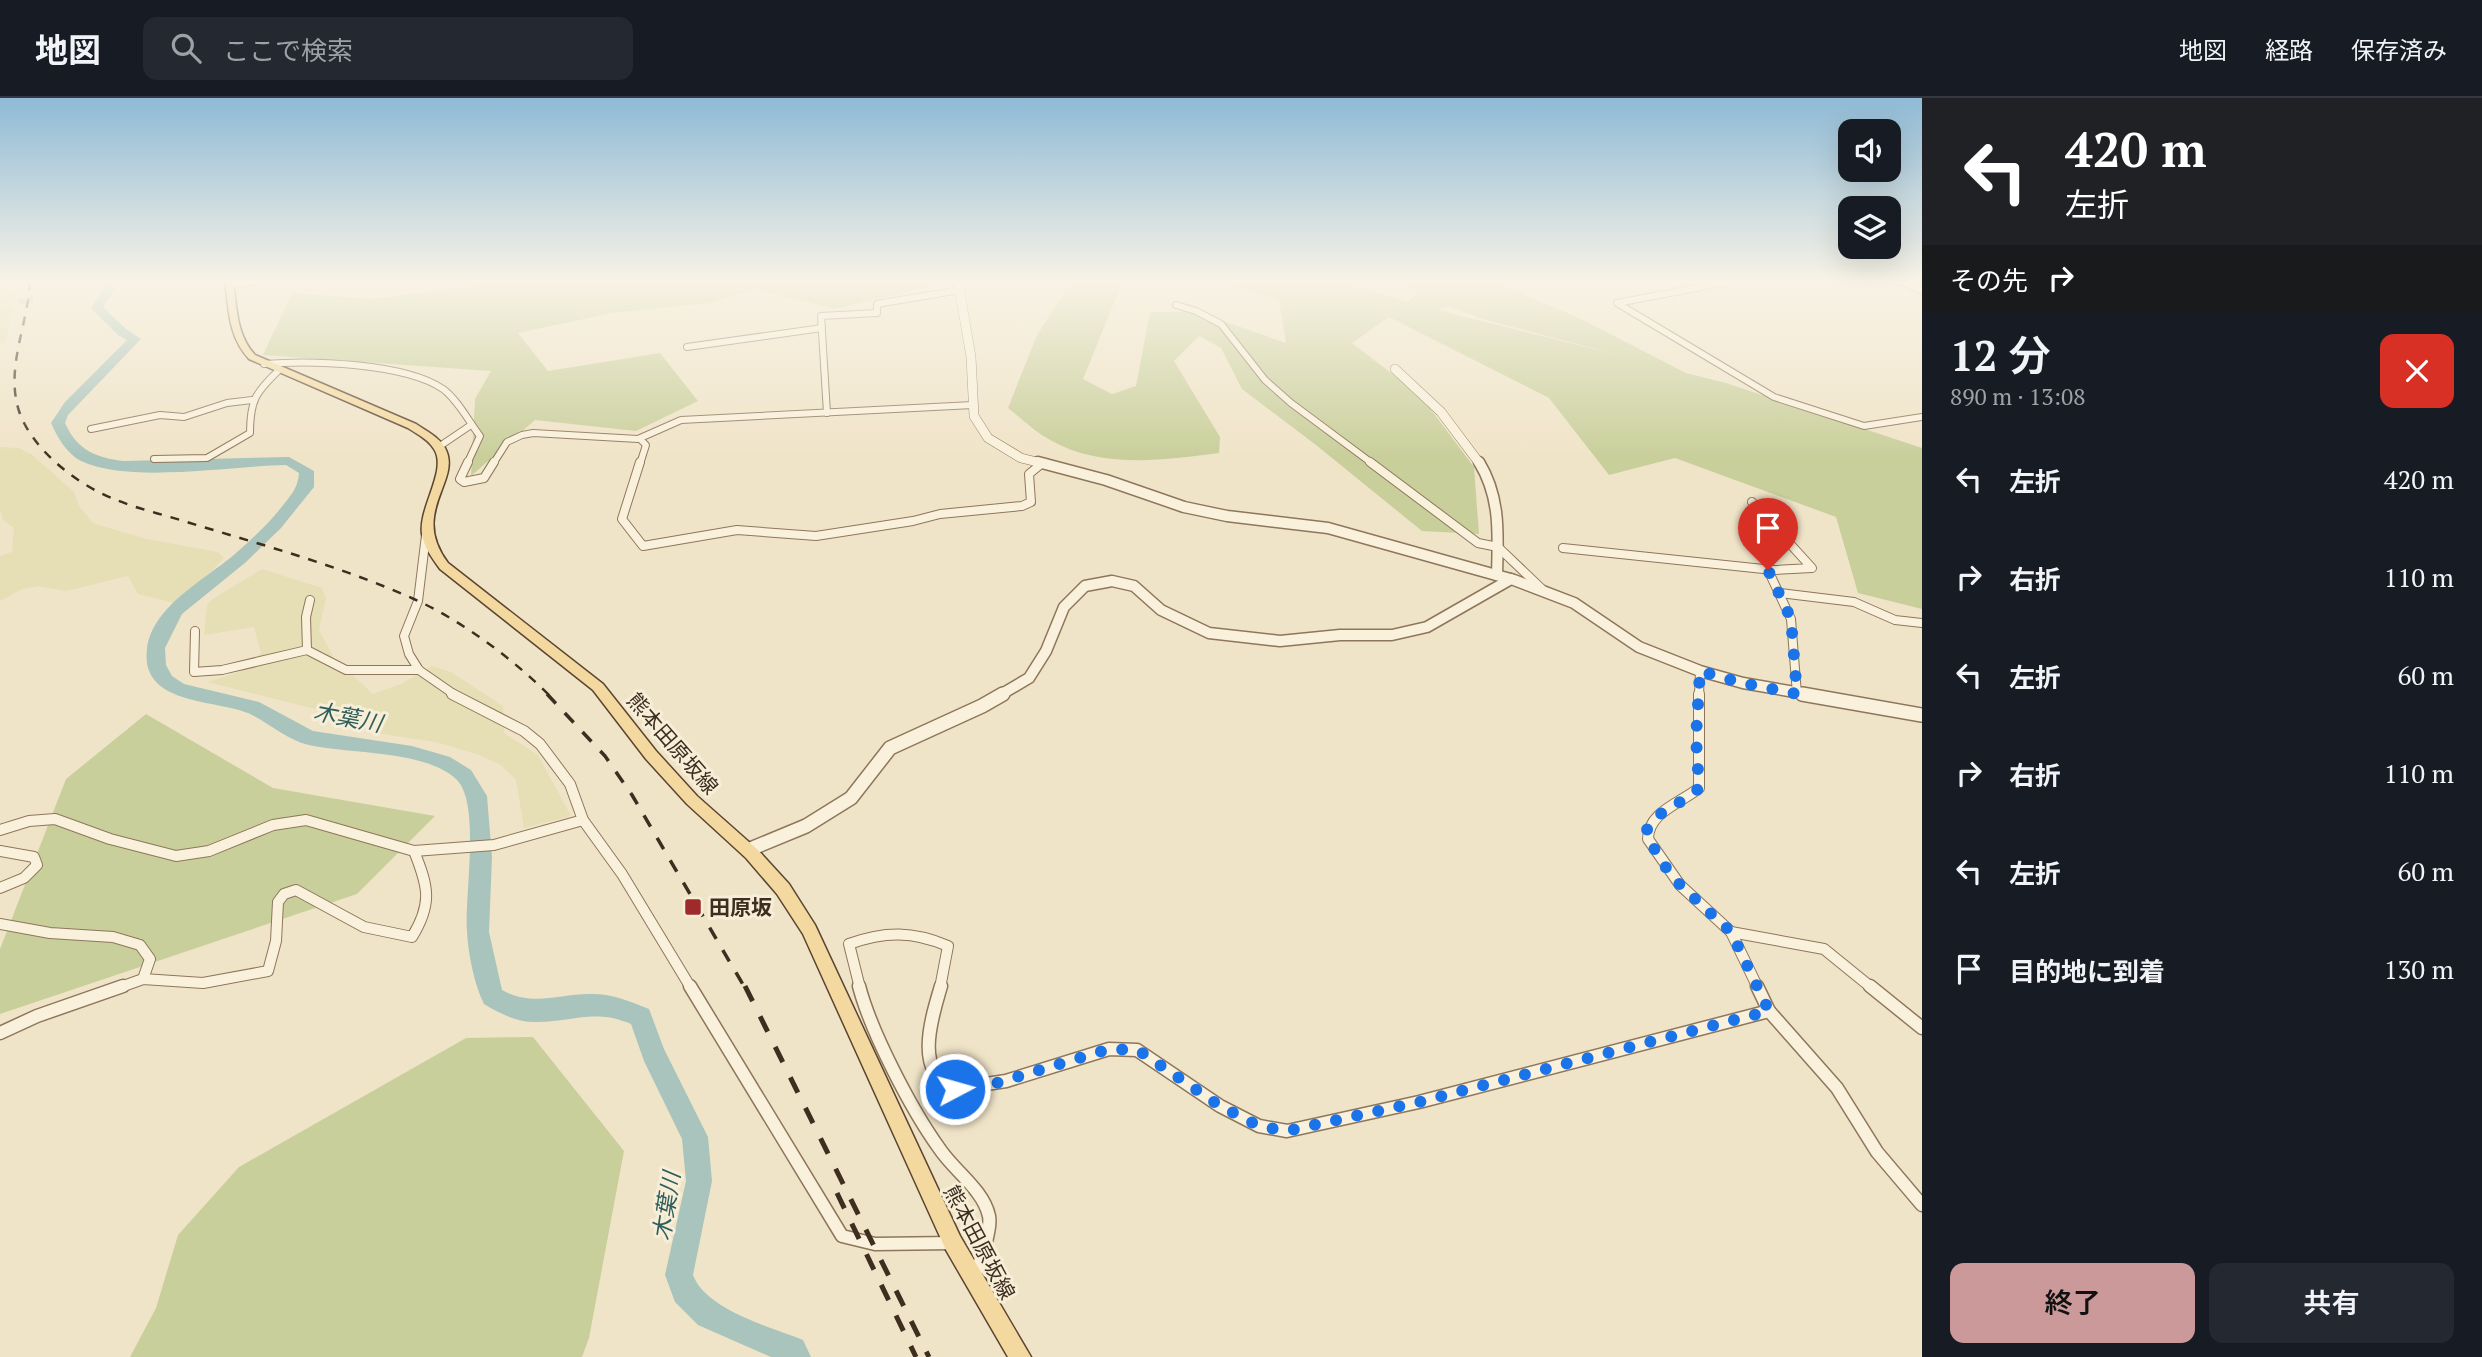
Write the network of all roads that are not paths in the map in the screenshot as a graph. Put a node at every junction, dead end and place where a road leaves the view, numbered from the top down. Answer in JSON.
{"nodes":[{"id":1,"x":239,"y":340,"type":"edge"},
{"id":2,"x":738,"y":340,"type":"edge"},
{"id":3,"x":823,"y":340,"type":"edge"},
{"id":4,"x":968,"y":340,"type":"edge"},
{"id":5,"x":1235,"y":340,"type":"edge"},
{"id":6,"x":1678,"y":340,"type":"edge"},
{"id":7,"x":687,"y":347,"type":"dead end"},
{"id":8,"x":264,"y":364,"type":"junction"},
{"id":9,"x":1395,"y":369,"type":"dead end"},
{"id":10,"x":279,"y":370,"type":"junction"},
{"id":11,"x":252,"y":400,"type":"junction"},
{"id":12,"x":973,"y":405,"type":"junction"},
{"id":13,"x":827,"y":413,"type":"junction"},
{"id":14,"x":1922,"y":417,"type":"edge"},
{"id":15,"x":471,"y":425,"type":"junction"},
{"id":16,"x":91,"y":429,"type":"dead end"},
{"id":17,"x":640,"y":439,"type":"junction"},
{"id":18,"x":440,"y":446,"type":"junction"},
{"id":19,"x":154,"y":459,"type":"dead end"},
{"id":20,"x":1040,"y":465,"type":"junction"},
{"id":21,"x":1752,"y":502,"type":"dead end"},
{"id":22,"x":427,"y":529,"type":"junction"},
{"id":23,"x":1498,"y":547,"type":"junction"},
{"id":24,"x":1563,"y":548,"type":"dead end"},
{"id":25,"x":1768,"y":570,"type":"junction"},
{"id":26,"x":1497,"y":575,"type":"junction"},
{"id":27,"x":1511,"y":579,"type":"junction"},
{"id":28,"x":1543,"y":590,"type":"junction"},
{"id":29,"x":1780,"y":593,"type":"junction"},
{"id":30,"x":310,"y":600,"type":"dead end"},
{"id":31,"x":1922,"y":624,"type":"edge"},
{"id":32,"x":195,"y":631,"type":"dead end"},
{"id":33,"x":307,"y":650,"type":"junction"},
{"id":34,"x":419,"y":670,"type":"junction"},
{"id":35,"x":1700,"y":671,"type":"junction"},
{"id":36,"x":1797,"y":694,"type":"junction"},
{"id":37,"x":1922,"y":715,"type":"edge"},
{"id":38,"x":583,"y":820,"type":"junction"},
{"id":39,"x":0,"y":830,"type":"edge"},
{"id":40,"x":0,"y":850,"type":"edge"},
{"id":41,"x":748,"y":850,"type":"junction"},
{"id":42,"x":414,"y":851,"type":"junction"},
{"id":43,"x":0,"y":888,"type":"edge"},
{"id":44,"x":0,"y":924,"type":"edge"},
{"id":45,"x":1731,"y":932,"type":"junction"},
{"id":46,"x":143,"y":979,"type":"junction"},
{"id":47,"x":1769,"y":1011,"type":"junction"},
{"id":48,"x":1922,"y":1028,"type":"edge"},
{"id":49,"x":0,"y":1033,"type":"edge"},
{"id":50,"x":1922,"y":1205,"type":"edge"},
{"id":51,"x":953,"y":1244,"type":"junction"},
{"id":52,"x":974,"y":1280,"type":"junction"},
{"id":53,"x":1020,"y":1357,"type":"edge"}],
"edges":[{"from":1,"to":8,"type":"main road"},
{"from":2,"to":7,"type":"street"},
{"from":3,"to":13,"type":"street"},
{"from":4,"to":12,"type":"street"},
{"from":5,"to":23,"type":"street"},
{"from":6,"to":14,"type":"street"},
{"from":8,"to":10,"type":"main road"},
{"from":8,"to":15,"type":"street"},
{"from":9,"to":23,"type":"street"},
{"from":10,"to":11,"type":"street"},
{"from":10,"to":18,"type":"main road"},
{"from":11,"to":16,"type":"street"},
{"from":11,"to":19,"type":"street"},
{"from":12,"to":13,"type":"street"},
{"from":12,"to":20,"type":"street"},
{"from":13,"to":17,"type":"street"},
{"from":15,"to":17,"type":"street"},
{"from":15,"to":18,"type":"street"},
{"from":17,"to":20,"type":"street"},
{"from":18,"to":22,"type":"main road"},
{"from":20,"to":26,"type":"street"},
{"from":21,"to":25,"type":"street"},
{"from":22,"to":34,"type":"street"},
{"from":22,"to":41,"type":"main road","name":"熊本田原坂線"},
{"from":23,"to":26,"type":"street"},
{"from":23,"to":28,"type":"street"},
{"from":24,"to":25,"type":"street"},
{"from":25,"to":29,"type":"street"},
{"from":26,"to":27,"type":"street"},
{"from":27,"to":28,"type":"street"},
{"from":27,"to":41,"type":"street"},
{"from":28,"to":35,"type":"street"},
{"from":29,"to":31,"type":"street"},
{"from":29,"to":36,"type":"street"},
{"from":30,"to":33,"type":"street"},
{"from":32,"to":33,"type":"street"},
{"from":33,"to":34,"type":"street"},
{"from":34,"to":38,"type":"street"},
{"from":35,"to":36,"type":"street"},
{"from":35,"to":45,"type":"street"},
{"from":36,"to":37,"type":"street"},
{"from":38,"to":42,"type":"street"},
{"from":38,"to":51,"type":"street"},
{"from":39,"to":42,"type":"street"},
{"from":40,"to":43,"type":"street"},
{"from":41,"to":51,"type":"main road","name":"熊本田原坂線"},
{"from":42,"to":46,"type":"street"},
{"from":44,"to":46,"type":"street"},
{"from":45,"to":47,"type":"street"},
{"from":45,"to":48,"type":"street"},
{"from":46,"to":49,"type":"street"},
{"from":47,"to":50,"type":"street"},
{"from":47,"to":52,"type":"street"},
{"from":51,"to":52,"type":"main road","name":"熊本田原坂線"},
{"from":52,"to":53,"type":"main road","name":"熊本田原坂線"}]}
